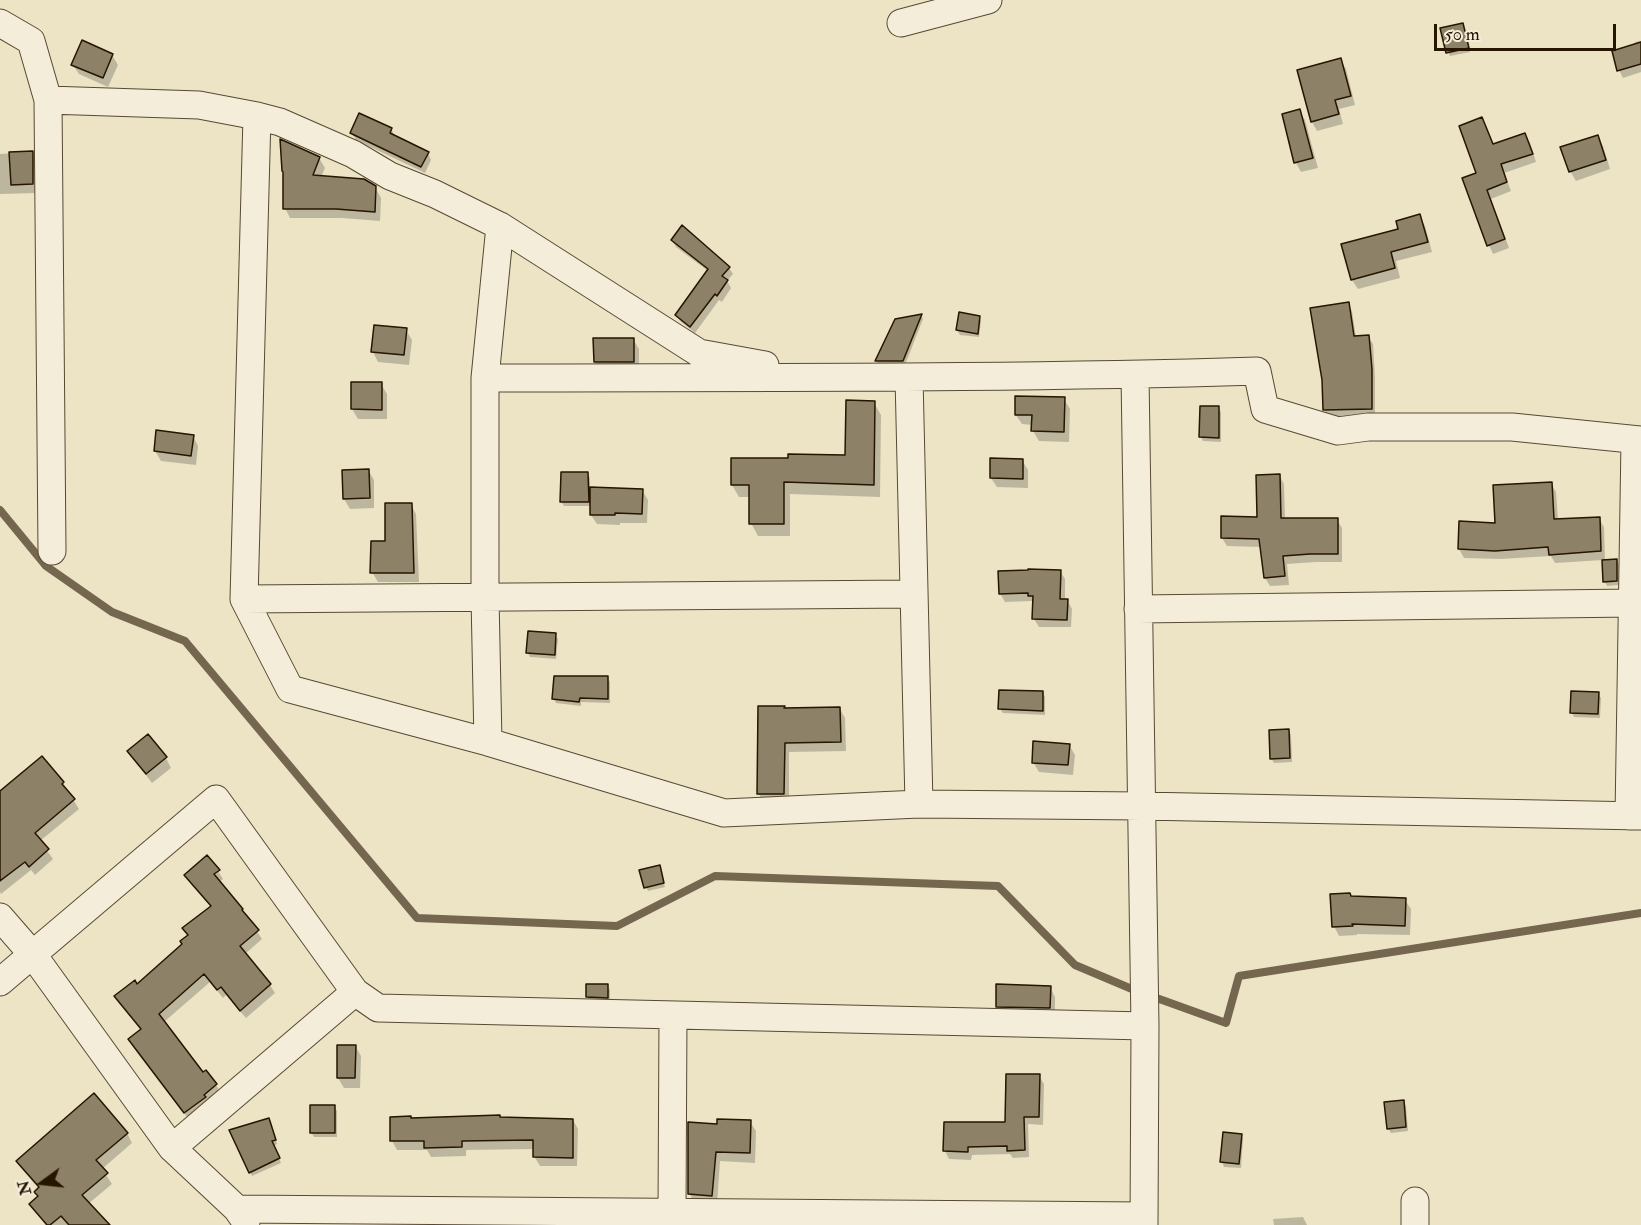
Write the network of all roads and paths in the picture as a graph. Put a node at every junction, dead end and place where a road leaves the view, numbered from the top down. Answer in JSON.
{"nodes":[{"id":1,"x":988,"y":0,"type":"edge"},
{"id":2,"x":0,"y":23,"type":"edge"},
{"id":3,"x":901,"y":23,"type":"dead end"},
{"id":4,"x":48,"y":100,"type":"junction"},
{"id":5,"x":257,"y":116,"type":"junction"},
{"id":6,"x":500,"y":226,"type":"junction"},
{"id":7,"x":1135,"y":375,"type":"junction"},
{"id":8,"x":856,"y":377,"type":"junction"},
{"id":9,"x":909,"y":377,"type":"junction"},
{"id":10,"x":485,"y":378,"type":"junction"},
{"id":11,"x":1638,"y":440,"type":"edge"},
{"id":12,"x":52,"y":551,"type":"dead end"},
{"id":13,"x":914,"y":594,"type":"junction"},
{"id":14,"x":485,"y":597,"type":"junction"},
{"id":15,"x":244,"y":599,"type":"junction"},
{"id":16,"x":1633,"y":603,"type":"junction"},
{"id":17,"x":1138,"y":609,"type":"junction"},
{"id":18,"x":488,"y":742,"type":"junction"},
{"id":19,"x":919,"y":804,"type":"junction"},
{"id":20,"x":1142,"y":806,"type":"junction"},
{"id":21,"x":1635,"y":816,"type":"edge"},
{"id":22,"x":0,"y":917,"type":"edge"},
{"id":23,"x":33,"y":955,"type":"junction"},
{"id":24,"x":0,"y":982,"type":"edge"},
{"id":25,"x":355,"y":992,"type":"junction"},
{"id":26,"x":673,"y":1015,"type":"junction"},
{"id":27,"x":1145,"y":1026,"type":"junction"},
{"id":28,"x":172,"y":1148,"type":"junction"},
{"id":29,"x":672,"y":1212,"type":"junction"},
{"id":30,"x":243,"y":1217,"type":"edge"},
{"id":31,"x":337,"y":1217,"type":"edge"},
{"id":32,"x":536,"y":1218,"type":"edge"},
{"id":33,"x":902,"y":1219,"type":"edge"},
{"id":34,"x":1143,"y":1220,"type":"edge"}],
"edges":[{"from":1,"to":3,"type":"street"},
{"from":2,"to":4,"type":"street"},
{"from":4,"to":5,"type":"street"},
{"from":4,"to":12,"type":"street"},
{"from":5,"to":6,"type":"street"},
{"from":5,"to":15,"type":"street"},
{"from":6,"to":8,"type":"street"},
{"from":6,"to":10,"type":"street"},
{"from":7,"to":9,"type":"street"},
{"from":7,"to":11,"type":"street"},
{"from":7,"to":17,"type":"street"},
{"from":8,"to":9,"type":"street"},
{"from":8,"to":10,"type":"street"},
{"from":9,"to":13,"type":"street"},
{"from":10,"to":14,"type":"street"},
{"from":11,"to":16,"type":"street"},
{"from":13,"to":14,"type":"street"},
{"from":13,"to":19,"type":"street"},
{"from":14,"to":15,"type":"street"},
{"from":14,"to":18,"type":"street"},
{"from":15,"to":18,"type":"street"},
{"from":16,"to":17,"type":"street"},
{"from":16,"to":21,"type":"street"},
{"from":17,"to":20,"type":"street"},
{"from":18,"to":19,"type":"street"},
{"from":19,"to":20,"type":"street"},
{"from":20,"to":21,"type":"street"},
{"from":20,"to":27,"type":"street"},
{"from":22,"to":23,"type":"street"},
{"from":23,"to":24,"type":"street"},
{"from":23,"to":25,"type":"street"},
{"from":23,"to":28,"type":"street"},
{"from":25,"to":26,"type":"street"},
{"from":25,"to":28,"type":"street"},
{"from":26,"to":27,"type":"street"},
{"from":26,"to":29,"type":"street"},
{"from":27,"to":34,"type":"street"},
{"from":28,"to":30,"type":"street"},
{"from":29,"to":32,"type":"street"},
{"from":29,"to":33,"type":"street"},
{"from":30,"to":31,"type":"street"},
{"from":31,"to":32,"type":"street"},
{"from":33,"to":34,"type":"street"}]}
